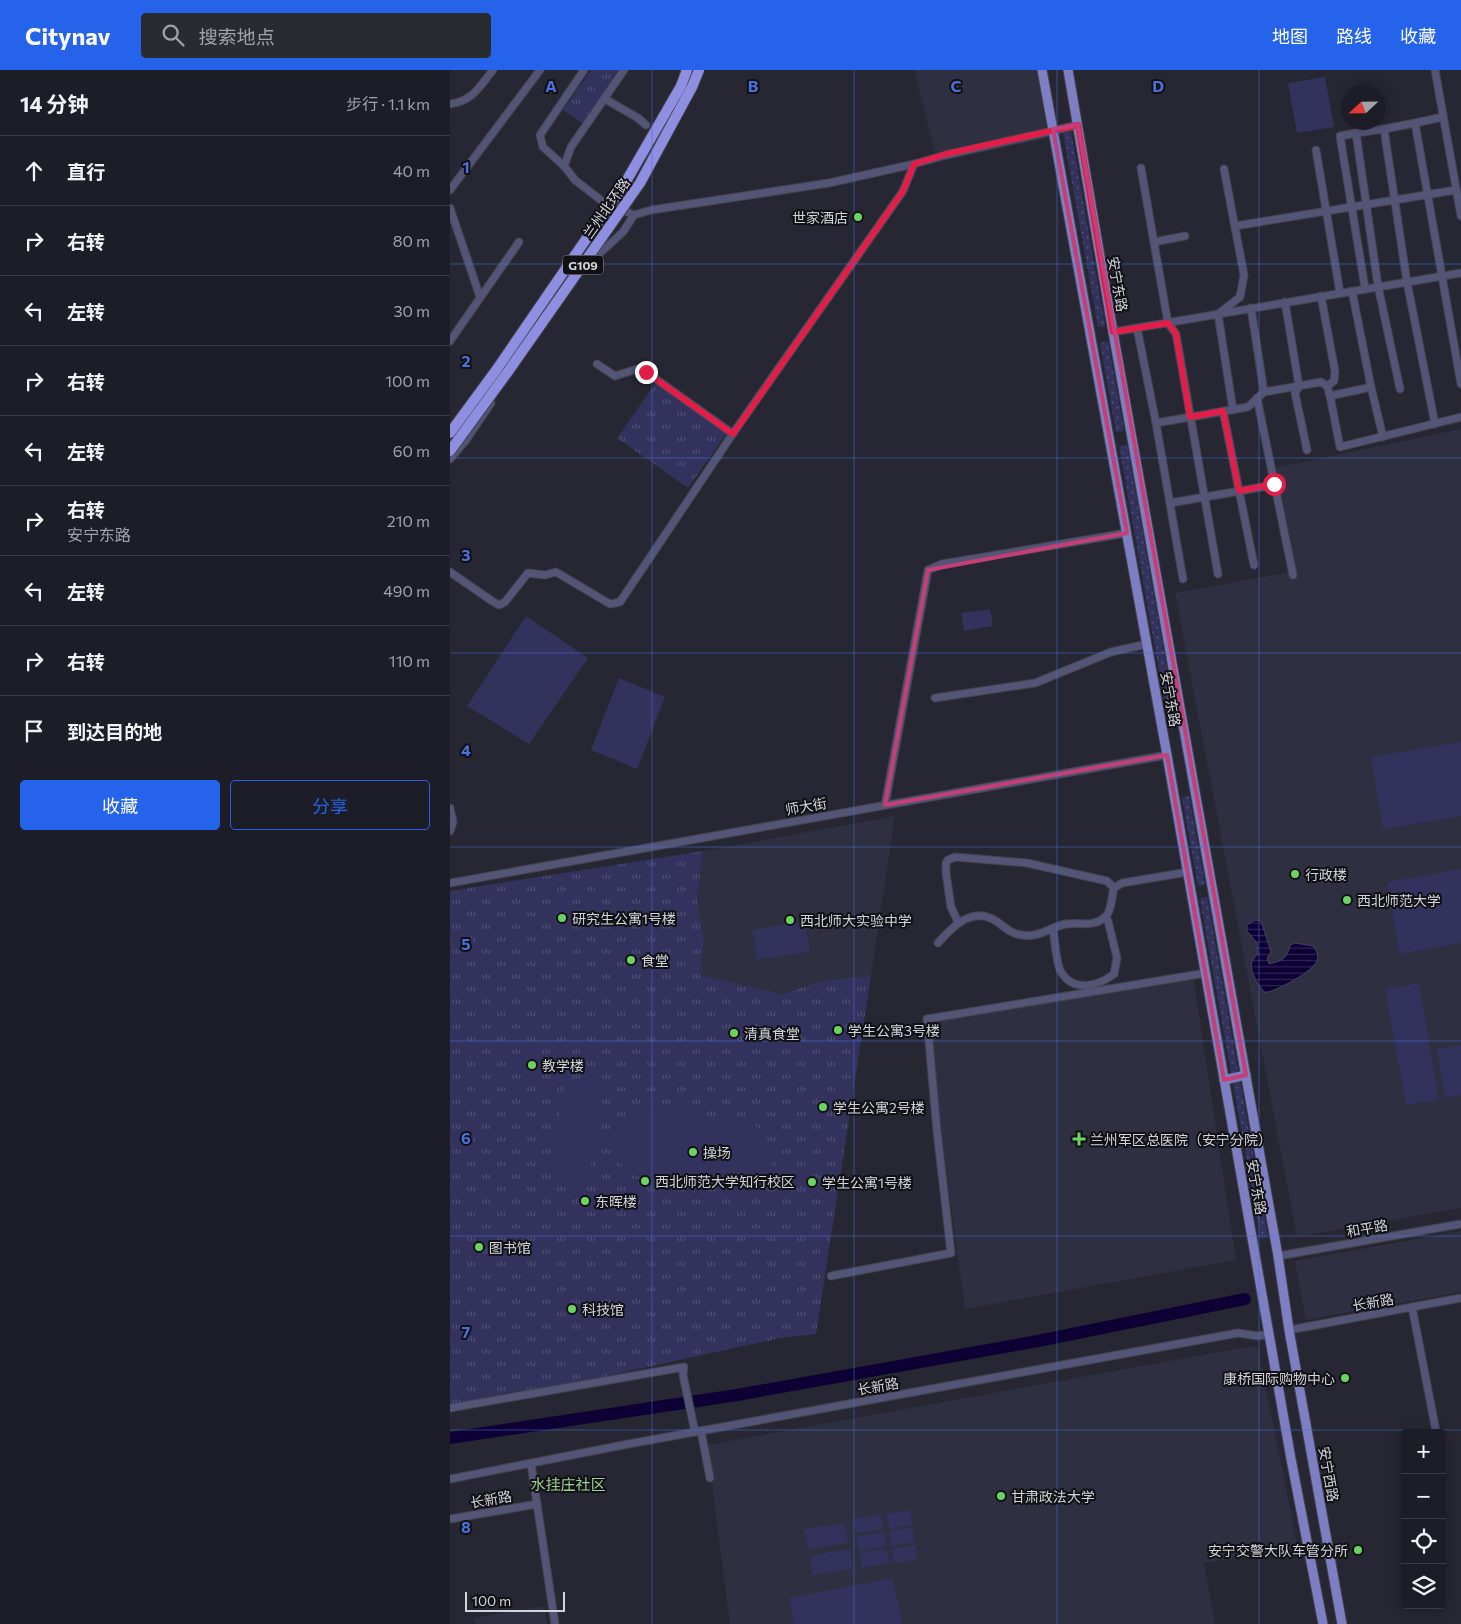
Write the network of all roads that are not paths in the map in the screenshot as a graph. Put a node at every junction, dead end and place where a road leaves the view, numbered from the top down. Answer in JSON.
{"nodes":[{"id":1,"x":493,"y":70,"type":"edge"},
{"id":2,"x":540,"y":70,"type":"edge"},
{"id":3,"x":584,"y":70,"type":"edge"},
{"id":4,"x":624,"y":70,"type":"edge"},
{"id":5,"x":687,"y":70,"type":"edge"},
{"id":6,"x":699,"y":70,"type":"edge"},
{"id":7,"x":1042,"y":70,"type":"edge"},
{"id":8,"x":1068,"y":70,"type":"edge"},
{"id":9,"x":1435,"y":70,"type":"edge"},
{"id":10,"x":605,"y":99,"type":"junction"},
{"id":11,"x":450,"y":104,"type":"edge"},
{"id":12,"x":1443,"y":118,"type":"junction"},
{"id":13,"x":1415,"y":123,"type":"junction"},
{"id":14,"x":646,"y":125,"type":"dead end"},
{"id":15,"x":1078,"y":125,"type":"junction"},
{"id":16,"x":1053,"y":129,"type":"junction"},
{"id":17,"x":1386,"y":129,"type":"edge"},
{"id":18,"x":1377,"y":130,"type":"edge"},
{"id":19,"x":1384,"y":130,"type":"edge"},
{"id":20,"x":1356,"y":133,"type":"junction"},
{"id":21,"x":1316,"y":150,"type":"dead end"},
{"id":22,"x":914,"y":164,"type":"junction"},
{"id":23,"x":564,"y":166,"type":"junction"},
{"id":24,"x":1141,"y":168,"type":"dead end"},
{"id":25,"x":1224,"y":169,"type":"dead end"},
{"id":26,"x":1458,"y":182,"type":"edge"},
{"id":27,"x":450,"y":190,"type":"edge"},
{"id":28,"x":1456,"y":190,"type":"junction"},
{"id":29,"x":1427,"y":195,"type":"junction"},
{"id":30,"x":1394,"y":200,"type":"junction"},
{"id":31,"x":1366,"y":205,"type":"junction"},
{"id":32,"x":1351,"y":207,"type":"junction"},
{"id":33,"x":450,"y":208,"type":"edge"},
{"id":34,"x":1326,"y":211,"type":"junction"},
{"id":35,"x":634,"y":215,"type":"junction"},
{"id":36,"x":1461,"y":216,"type":"edge"},
{"id":37,"x":1235,"y":226,"type":"junction"},
{"id":38,"x":1185,"y":236,"type":"dead end"},
{"id":39,"x":519,"y":242,"type":"dead end"},
{"id":40,"x":1154,"y":242,"type":"junction"},
{"id":41,"x":1461,"y":273,"type":"edge"},
{"id":42,"x":1441,"y":276,"type":"junction"},
{"id":43,"x":1406,"y":282,"type":"junction"},
{"id":44,"x":1378,"y":286,"type":"junction"},
{"id":45,"x":1365,"y":288,"type":"junction"},
{"id":46,"x":1352,"y":291,"type":"junction"},
{"id":47,"x":1340,"y":293,"type":"junction"},
{"id":48,"x":1322,"y":296,"type":"junction"},
{"id":49,"x":480,"y":297,"type":"junction"},
{"id":50,"x":1285,"y":302,"type":"junction"},
{"id":51,"x":1251,"y":308,"type":"junction"},
{"id":52,"x":1218,"y":314,"type":"junction"},
{"id":53,"x":1168,"y":323,"type":"junction"},
{"id":54,"x":1137,"y":328,"type":"junction"},
{"id":55,"x":1113,"y":332,"type":"junction"},
{"id":56,"x":450,"y":341,"type":"edge"},
{"id":57,"x":597,"y":364,"type":"dead end"},
{"id":58,"x":1461,"y":384,"type":"edge"},
{"id":59,"x":1299,"y":386,"type":"junction"},
{"id":60,"x":1327,"y":386,"type":"junction"},
{"id":61,"x":1371,"y":387,"type":"junction"},
{"id":62,"x":1400,"y":389,"type":"dead end"},
{"id":63,"x":1264,"y":392,"type":"junction"},
{"id":64,"x":1330,"y":396,"type":"junction"},
{"id":65,"x":1257,"y":398,"type":"junction"},
{"id":66,"x":1233,"y":410,"type":"junction"},
{"id":67,"x":1223,"y":411,"type":"junction"},
{"id":68,"x":1190,"y":417,"type":"junction"},
{"id":69,"x":1461,"y":417,"type":"edge"},
{"id":70,"x":450,"y":423,"type":"edge"},
{"id":71,"x":1156,"y":423,"type":"junction"},
{"id":72,"x":1435,"y":424,"type":"junction"},
{"id":73,"x":450,"y":433,"type":"edge"},
{"id":74,"x":733,"y":434,"type":"junction"},
{"id":75,"x":1383,"y":437,"type":"junction"},
{"id":76,"x":466,"y":440,"type":"junction"},
{"id":77,"x":1307,"y":450,"type":"dead end"},
{"id":78,"x":450,"y":451,"type":"edge"},
{"id":79,"x":450,"y":459,"type":"edge"},
{"id":80,"x":1274,"y":484,"type":"junction"},
{"id":81,"x":1239,"y":491,"type":"junction"},
{"id":82,"x":1204,"y":497,"type":"junction"},
{"id":83,"x":1170,"y":503,"type":"junction"},
{"id":84,"x":1127,"y":533,"type":"junction"},
{"id":85,"x":1254,"y":565,"type":"dead end"},
{"id":86,"x":450,"y":572,"type":"edge"},
{"id":87,"x":1218,"y":574,"type":"dead end"},
{"id":88,"x":1293,"y":575,"type":"dead end"},
{"id":89,"x":1184,"y":579,"type":"dead end"},
{"id":90,"x":1147,"y":644,"type":"junction"},
{"id":91,"x":935,"y":698,"type":"dead end"},
{"id":92,"x":1167,"y":756,"type":"junction"},
{"id":93,"x":885,"y":805,"type":"junction"},
{"id":94,"x":450,"y":808,"type":"edge"},
{"id":95,"x":450,"y":831,"type":"edge"},
{"id":96,"x":1188,"y":872,"type":"junction"},
{"id":97,"x":450,"y":883,"type":"edge"},
{"id":98,"x":1114,"y":888,"type":"junction"},
{"id":99,"x":1105,"y":917,"type":"junction"},
{"id":100,"x":958,"y":922,"type":"junction"},
{"id":101,"x":1053,"y":930,"type":"junction"},
{"id":102,"x":938,"y":943,"type":"dead end"},
{"id":103,"x":1206,"y":973,"type":"junction"},
{"id":104,"x":1246,"y":1075,"type":"junction"},
{"id":105,"x":1224,"y":1080,"type":"junction"},
{"id":106,"x":1461,"y":1224,"type":"edge"},
{"id":107,"x":1278,"y":1256,"type":"junction"},
{"id":108,"x":831,"y":1276,"type":"dead end"},
{"id":109,"x":1461,"y":1298,"type":"edge"},
{"id":110,"x":1412,"y":1307,"type":"junction"},
{"id":111,"x":1289,"y":1330,"type":"junction"},
{"id":112,"x":1269,"y":1334,"type":"junction"},
{"id":113,"x":450,"y":1408,"type":"edge"},
{"id":114,"x":1436,"y":1429,"type":"edge"},
{"id":115,"x":698,"y":1432,"type":"junction"},
{"id":116,"x":531,"y":1464,"type":"junction"},
{"id":117,"x":710,"y":1478,"type":"dead end"},
{"id":118,"x":450,"y":1479,"type":"edge"},
{"id":119,"x":537,"y":1504,"type":"junction"},
{"id":120,"x":450,"y":1520,"type":"edge"},
{"id":121,"x":555,"y":1624,"type":"edge"},
{"id":122,"x":1323,"y":1624,"type":"edge"},
{"id":123,"x":1342,"y":1624,"type":"edge"}],
"edges":[{"from":1,"to":11,"type":"street"},
{"from":2,"to":27,"type":"street"},
{"from":3,"to":23,"type":"street"},
{"from":4,"to":10,"type":"street"},
{"from":5,"to":73,"type":"highway","name":"兰州北环路","number":"G109","bridge":true},
{"from":6,"to":78,"type":"highway","name":"兰州北环路","number":"G109","bridge":true},
{"from":7,"to":16,"type":"main road","name":"安宁东路"},
{"from":8,"to":15,"type":"main road","name":"安宁东路"},
{"from":9,"to":12,"type":"street"},
{"from":10,"to":14,"type":"street"},
{"from":10,"to":23,"type":"street"},
{"from":12,"to":13,"type":"street"},
{"from":12,"to":26,"type":"street"},
{"from":13,"to":17,"type":"street"},
{"from":13,"to":29,"type":"street"},
{"from":15,"to":16,"type":"street"},
{"from":15,"to":55,"type":"main road","name":"安宁东路"},
{"from":16,"to":22,"type":"street"},
{"from":16,"to":84,"type":"main road","name":"安宁东路"},
{"from":18,"to":20,"type":"street"},
{"from":19,"to":30,"type":"street"},
{"from":20,"to":31,"type":"street"},
{"from":20,"to":32,"type":"street"},
{"from":21,"to":34,"type":"street"},
{"from":22,"to":35,"type":"street"},
{"from":22,"to":74,"type":"street"},
{"from":23,"to":35,"type":"street"},
{"from":24,"to":40,"type":"street"},
{"from":25,"to":37,"type":"street"},
{"from":26,"to":28,"type":"street"},
{"from":28,"to":29,"type":"street"},
{"from":28,"to":36,"type":"street"},
{"from":29,"to":30,"type":"street"},
{"from":29,"to":42,"type":"street"},
{"from":30,"to":31,"type":"street"},
{"from":30,"to":43,"type":"street"},
{"from":31,"to":32,"type":"street"},
{"from":31,"to":44,"type":"street"},
{"from":32,"to":34,"type":"street"},
{"from":32,"to":45,"type":"street"},
{"from":33,"to":49,"type":"street"},
{"from":34,"to":37,"type":"street"},
{"from":34,"to":47,"type":"street"},
{"from":35,"to":76,"type":"street"},
{"from":37,"to":52,"type":"street"},
{"from":38,"to":40,"type":"street"},
{"from":39,"to":49,"type":"street"},
{"from":40,"to":53,"type":"street"},
{"from":41,"to":42,"type":"street"},
{"from":42,"to":43,"type":"street"},
{"from":42,"to":58,"type":"street"},
{"from":43,"to":44,"type":"street"},
{"from":43,"to":72,"type":"street"},
{"from":44,"to":45,"type":"street"},
{"from":44,"to":62,"type":"street"},
{"from":45,"to":46,"type":"street"},
{"from":46,"to":47,"type":"street"},
{"from":46,"to":61,"type":"street"},
{"from":47,"to":48,"type":"street"},
{"from":48,"to":50,"type":"street"},
{"from":48,"to":60,"type":"street"},
{"from":49,"to":56,"type":"street"},
{"from":50,"to":51,"type":"street"},
{"from":50,"to":59,"type":"street"},
{"from":51,"to":52,"type":"street"},
{"from":51,"to":63,"type":"street"},
{"from":52,"to":53,"type":"street"},
{"from":52,"to":66,"type":"street"},
{"from":53,"to":54,"type":"street"},
{"from":53,"to":68,"type":"street"},
{"from":54,"to":55,"type":"street"},
{"from":54,"to":71,"type":"street"},
{"from":55,"to":104,"type":"main road","name":"安宁东路"},
{"from":57,"to":74,"type":"street"},
{"from":59,"to":60,"type":"street"},
{"from":59,"to":63,"type":"street"},
{"from":59,"to":77,"type":"street"},
{"from":60,"to":64,"type":"street"},
{"from":61,"to":64,"type":"street"},
{"from":61,"to":75,"type":"street"},
{"from":63,"to":65,"type":"street"},
{"from":64,"to":75,"type":"street"},
{"from":65,"to":66,"type":"street"},
{"from":65,"to":80,"type":"street"},
{"from":66,"to":67,"type":"street"},
{"from":67,"to":68,"type":"street"},
{"from":67,"to":81,"type":"street"},
{"from":68,"to":71,"type":"street"},
{"from":68,"to":82,"type":"street"},
{"from":69,"to":72,"type":"street"},
{"from":70,"to":76,"type":"street"},
{"from":71,"to":83,"type":"street"},
{"from":72,"to":75,"type":"street"},
{"from":74,"to":86,"type":"street"},
{"from":76,"to":79,"type":"street"},
{"from":80,"to":81,"type":"street"},
{"from":80,"to":88,"type":"street"},
{"from":81,"to":82,"type":"street"},
{"from":81,"to":85,"type":"street"},
{"from":82,"to":83,"type":"street"},
{"from":82,"to":87,"type":"street"},
{"from":83,"to":89,"type":"street"},
{"from":84,"to":90,"type":"main road","name":"安宁东路"},
{"from":84,"to":93,"type":"street"},
{"from":90,"to":91,"type":"street"},
{"from":90,"to":92,"type":"main road","name":"安宁东路"},
{"from":92,"to":93,"type":"street","name":"师大街"},
{"from":92,"to":96,"type":"main road","name":"安宁东路"},
{"from":93,"to":97,"type":"street","name":"师大街"},
{"from":94,"to":95,"type":"street"},
{"from":96,"to":98,"type":"street"},
{"from":96,"to":103,"type":"main road","name":"安宁东路"},
{"from":98,"to":99,"type":"street"},
{"from":98,"to":100,"type":"street"},
{"from":99,"to":101,"type":"street"},
{"from":99,"to":101,"type":"street"},
{"from":100,"to":101,"type":"street"},
{"from":100,"to":102,"type":"street"},
{"from":103,"to":105,"type":"main road","name":"安宁东路"},
{"from":103,"to":108,"type":"street"},
{"from":104,"to":105,"type":"main road"},
{"from":104,"to":107,"type":"main road","name":"安宁东路"},
{"from":105,"to":112,"type":"main road","name":"安宁东路"},
{"from":106,"to":107,"type":"street","name":"和平路"},
{"from":107,"to":111,"type":"main road","name":"安宁东路"},
{"from":109,"to":110,"type":"street","name":"长新路"},
{"from":110,"to":111,"type":"street","name":"长新路"},
{"from":110,"to":114,"type":"street"},
{"from":111,"to":123,"type":"main road","name":"安宁西路"},
{"from":112,"to":115,"type":"street","name":"长新路"},
{"from":112,"to":122,"type":"main road"},
{"from":113,"to":115,"type":"street"},
{"from":115,"to":116,"type":"street","name":"长新路"},
{"from":115,"to":117,"type":"street"},
{"from":116,"to":118,"type":"street","name":"长新路"},
{"from":116,"to":119,"type":"street"},
{"from":119,"to":120,"type":"street","name":"长新路"},
{"from":119,"to":121,"type":"street"}]}
